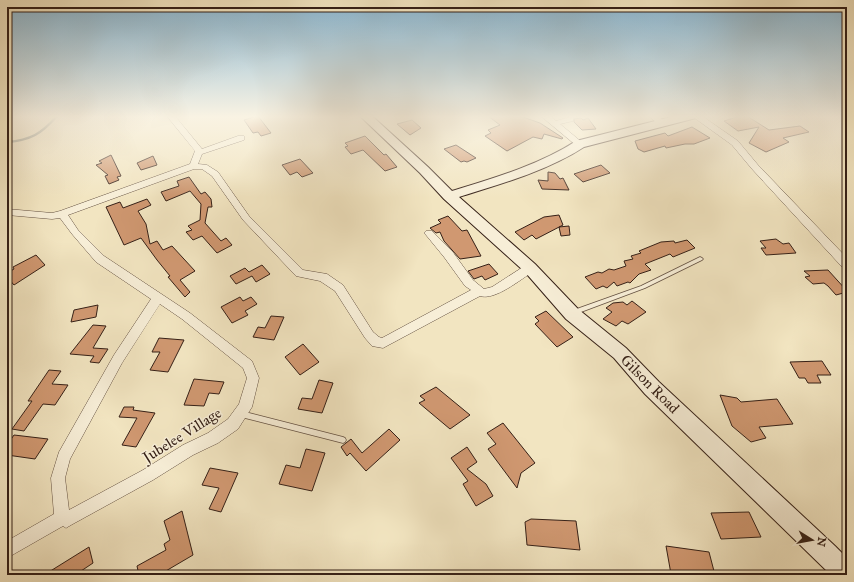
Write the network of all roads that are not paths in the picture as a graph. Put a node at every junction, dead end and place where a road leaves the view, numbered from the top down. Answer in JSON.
{"nodes":[{"id":1,"x":193,"y":143,"type":"edge"},
{"id":2,"x":226,"y":143,"type":"edge"},
{"id":3,"x":395,"y":143,"type":"edge"},
{"id":4,"x":735,"y":143,"type":"edge"},
{"id":5,"x":580,"y":144,"type":"edge"},
{"id":6,"x":198,"y":153,"type":"junction"},
{"id":7,"x":192,"y":166,"type":"junction"},
{"id":8,"x":449,"y":196,"type":"junction"},
{"id":9,"x":7,"y":212,"type":"edge"},
{"id":10,"x":62,"y":214,"type":"junction"},
{"id":11,"x":429,"y":233,"type":"dead end"},
{"id":12,"x":700,"y":259,"type":"dead end"},
{"id":13,"x":847,"y":265,"type":"edge"},
{"id":14,"x":530,"y":268,"type":"junction"},
{"id":15,"x":479,"y":292,"type":"junction"},
{"id":16,"x":158,"y":298,"type":"junction"},
{"id":17,"x":572,"y":314,"type":"junction"},
{"id":18,"x":241,"y":414,"type":"junction"},
{"id":19,"x":343,"y":440,"type":"dead end"},
{"id":20,"x":62,"y":518,"type":"junction"},
{"id":21,"x":7,"y":550,"type":"edge"},
{"id":22,"x":847,"y":575,"type":"edge"}],
"edges":[{"from":1,"to":6,"type":"street"},
{"from":2,"to":6,"type":"street"},
{"from":3,"to":8,"type":"street","name":"Gilson Road"},
{"from":4,"to":13,"type":"street"},
{"from":5,"to":8,"type":"street"},
{"from":6,"to":7,"type":"street"},
{"from":7,"to":10,"type":"street"},
{"from":7,"to":15,"type":"street"},
{"from":8,"to":14,"type":"street","name":"Gilson Road"},
{"from":9,"to":10,"type":"street"},
{"from":10,"to":16,"type":"street","name":"Jubelee Village"},
{"from":11,"to":15,"type":"street"},
{"from":12,"to":17,"type":"lane"},
{"from":14,"to":15,"type":"street"},
{"from":14,"to":17,"type":"street","name":"Gilson Road"},
{"from":16,"to":18,"type":"street","name":"Jubelee Village"},
{"from":16,"to":20,"type":"street"},
{"from":17,"to":22,"type":"street","name":"Gilson Road"},
{"from":18,"to":19,"type":"lane"},
{"from":18,"to":20,"type":"street","name":"Jubelee Village"},
{"from":20,"to":21,"type":"street","name":"Jubelee Village"}]}
